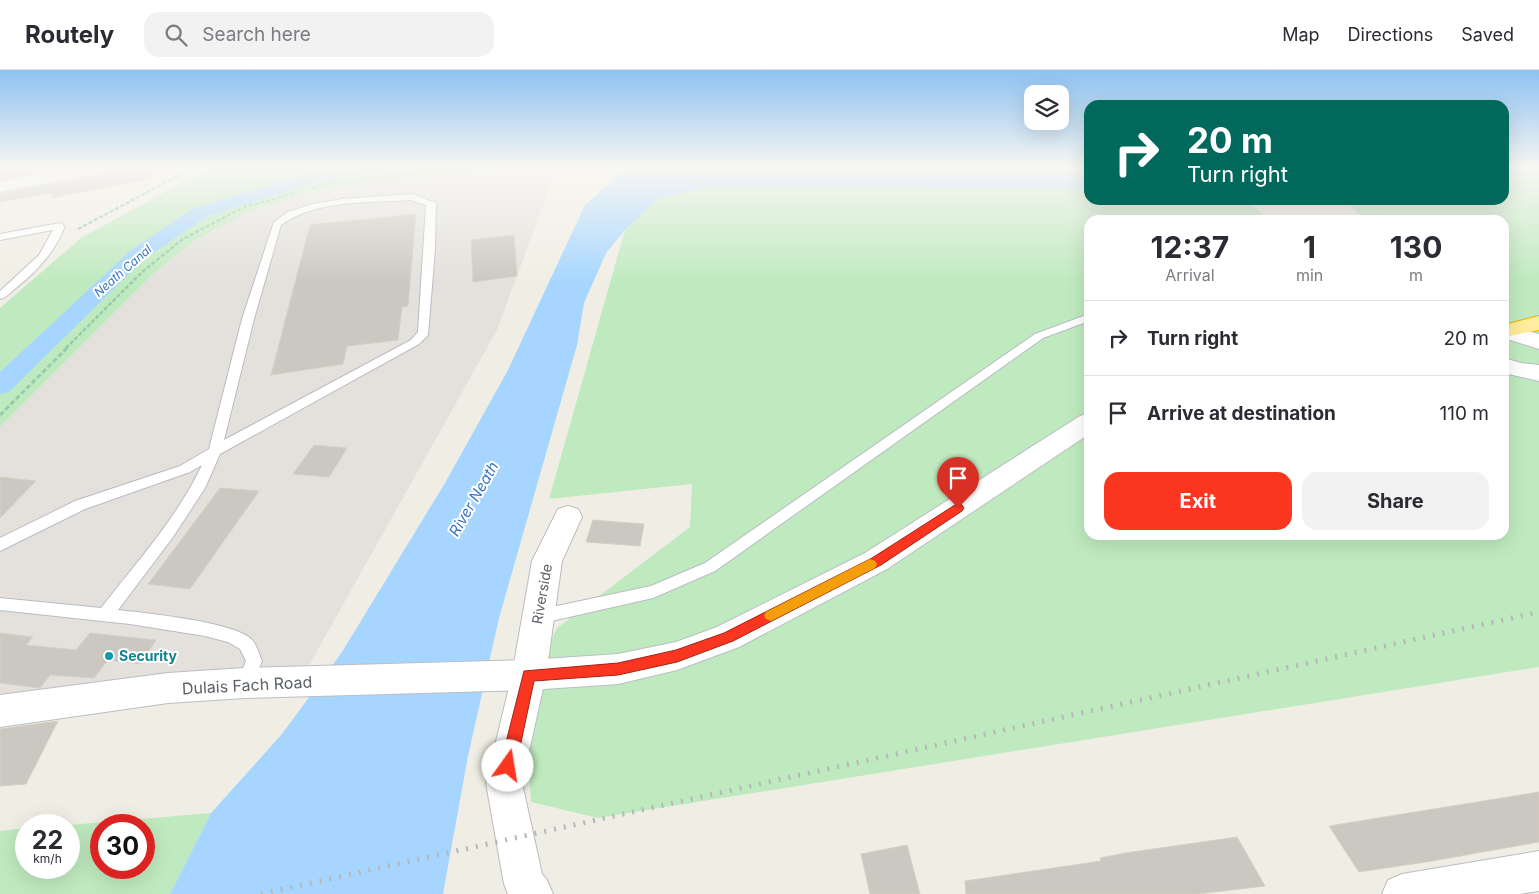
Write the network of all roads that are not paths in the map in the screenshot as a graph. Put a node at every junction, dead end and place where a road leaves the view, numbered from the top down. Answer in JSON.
{"nodes":[{"id":1,"x":320,"y":206,"type":"edge"},
{"id":2,"x":431,"y":206,"type":"edge"},
{"id":3,"x":0,"y":237,"type":"edge"},
{"id":4,"x":0,"y":296,"type":"edge"},
{"id":5,"x":1084,"y":318,"type":"edge"},
{"id":6,"x":1539,"y":323,"type":"edge"},
{"id":7,"x":1509,"y":330,"type":"edge"},
{"id":8,"x":1509,"y":332,"type":"edge"},
{"id":9,"x":1539,"y":342,"type":"edge"},
{"id":10,"x":1509,"y":367,"type":"edge"},
{"id":11,"x":1539,"y":373,"type":"edge"},
{"id":12,"x":1084,"y":425,"type":"edge"},
{"id":13,"x":215,"y":451,"type":"junction"},
{"id":14,"x":568,"y":517,"type":"dead end"},
{"id":15,"x":0,"y":544,"type":"edge"},
{"id":16,"x":0,"y":604,"type":"edge"},
{"id":17,"x":105,"y":615,"type":"junction"},
{"id":18,"x":537,"y":617,"type":"junction"},
{"id":19,"x":512,"y":676,"type":"junction"},
{"id":20,"x":245,"y":683,"type":"junction"},
{"id":21,"x":0,"y":711,"type":"edge"},
{"id":22,"x":1539,"y":871,"type":"edge"},
{"id":23,"x":533,"y":894,"type":"edge"},
{"id":24,"x":1402,"y":894,"type":"edge"}],
"edges":[{"from":1,"to":13,"type":"lane"},
{"from":2,"to":13,"type":"lane"},
{"from":3,"to":4,"type":"lane"},
{"from":5,"to":18,"type":"lane"},
{"from":6,"to":7,"type":"highway"},
{"from":8,"to":9,"type":"main road"},
{"from":10,"to":11,"type":"main road"},
{"from":12,"to":19,"type":"main road","name":"Dulais Fach Road"},
{"from":13,"to":15,"type":"lane"},
{"from":13,"to":17,"type":"lane"},
{"from":14,"to":18,"type":"main road","name":"Riverside"},
{"from":16,"to":17,"type":"lane"},
{"from":17,"to":20,"type":"lane"},
{"from":18,"to":19,"type":"main road","name":"Riverside"},
{"from":19,"to":20,"type":"main road","name":"Dulais Fach Road"},
{"from":19,"to":23,"type":"main road","name":"Riverside"},
{"from":20,"to":21,"type":"main road","name":"Dulais Fach Road"},
{"from":22,"to":24,"type":"main road"}]}
